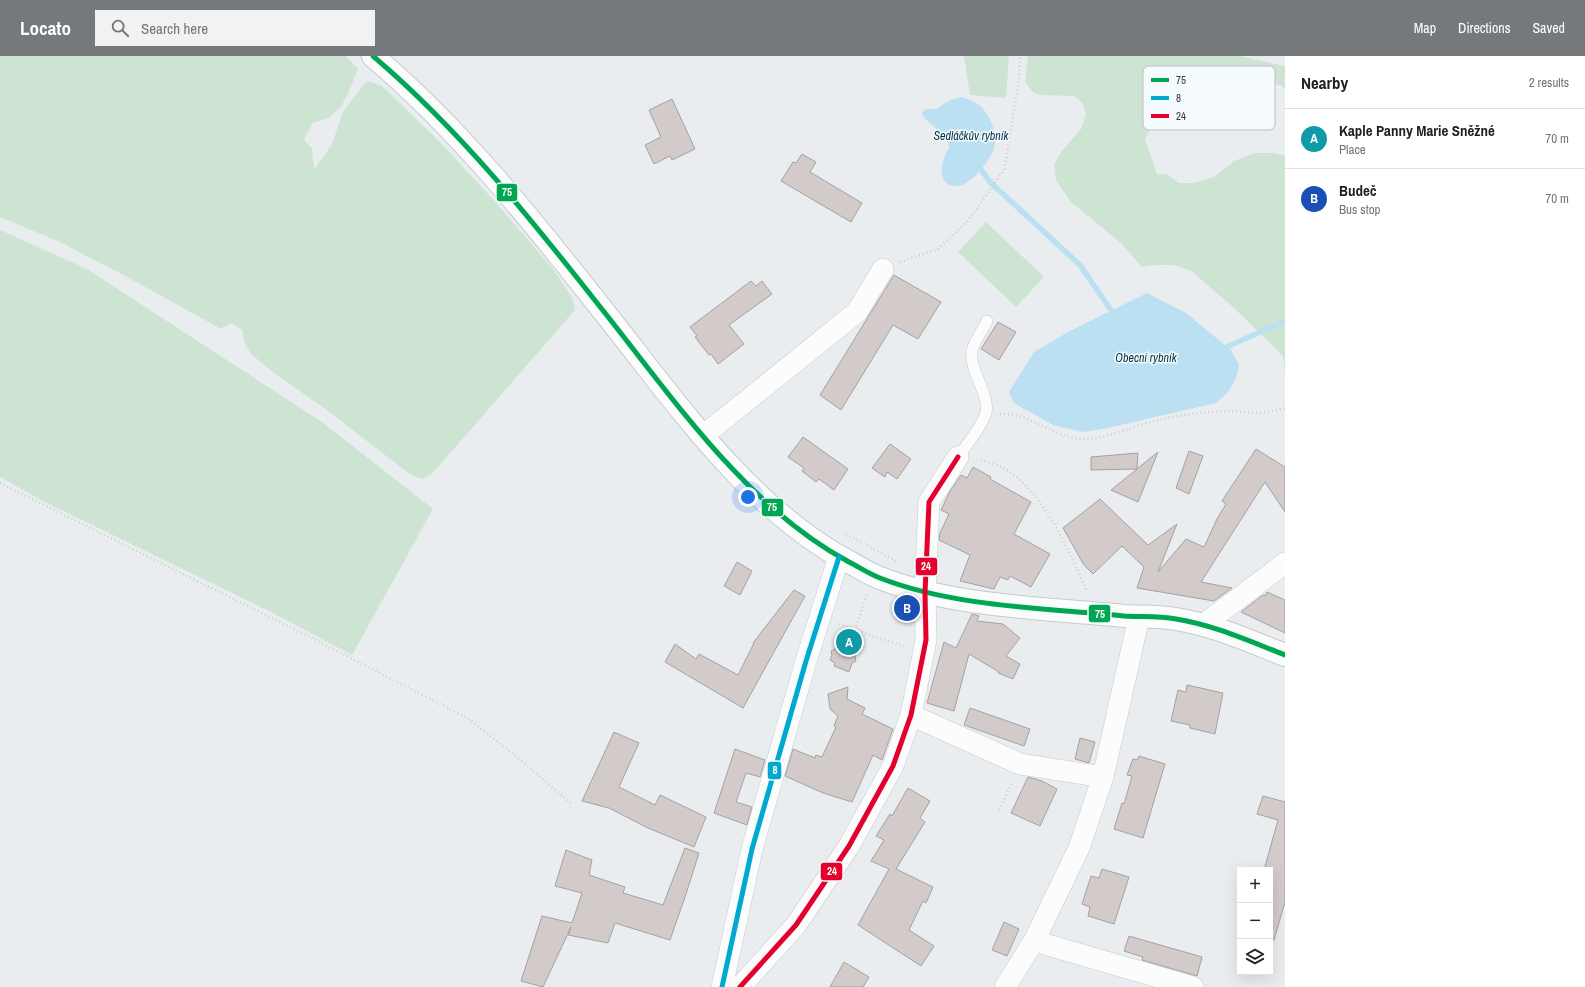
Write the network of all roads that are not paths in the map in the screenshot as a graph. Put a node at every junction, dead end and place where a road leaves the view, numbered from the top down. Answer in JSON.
{"nodes":[{"id":1,"x":374,"y":56,"type":"edge"},
{"id":2,"x":883,"y":269,"type":"road end"},
{"id":3,"x":987,"y":321,"type":"dead end"},
{"id":4,"x":703,"y":436,"type":"junction"},
{"id":5,"x":958,"y":457,"type":"joint"},
{"id":6,"x":839,"y":557,"type":"junction"},
{"id":7,"x":1285,"y":563,"type":"edge"},
{"id":8,"x":925,"y":593,"type":"junction"},
{"id":9,"x":1139,"y":617,"type":"junction"},
{"id":10,"x":1203,"y":625,"type":"junction"},
{"id":11,"x":1285,"y":655,"type":"edge"},
{"id":12,"x":911,"y":715,"type":"junction"},
{"id":13,"x":1103,"y":777,"type":"junction"},
{"id":14,"x":1034,"y":941,"type":"junction"},
{"id":15,"x":722,"y":987,"type":"edge"},
{"id":16,"x":740,"y":987,"type":"edge"},
{"id":17,"x":1005,"y":987,"type":"edge"},
{"id":18,"x":1193,"y":987,"type":"edge"}],
"edges":[{"from":1,"to":4,"type":"street"},
{"from":2,"to":4,"type":"street"},
{"from":3,"to":5,"type":"lane"},
{"from":4,"to":6,"type":"street"},
{"from":5,"to":8,"type":"street"},
{"from":6,"to":8,"type":"street"},
{"from":6,"to":15,"type":"street"},
{"from":7,"to":10,"type":"street"},
{"from":8,"to":9,"type":"street"},
{"from":8,"to":12,"type":"street"},
{"from":9,"to":10,"type":"street"},
{"from":9,"to":13,"type":"street"},
{"from":10,"to":11,"type":"street"},
{"from":12,"to":13,"type":"street"},
{"from":12,"to":16,"type":"street"},
{"from":13,"to":14,"type":"street"},
{"from":14,"to":17,"type":"street"},
{"from":14,"to":18,"type":"street"}]}
